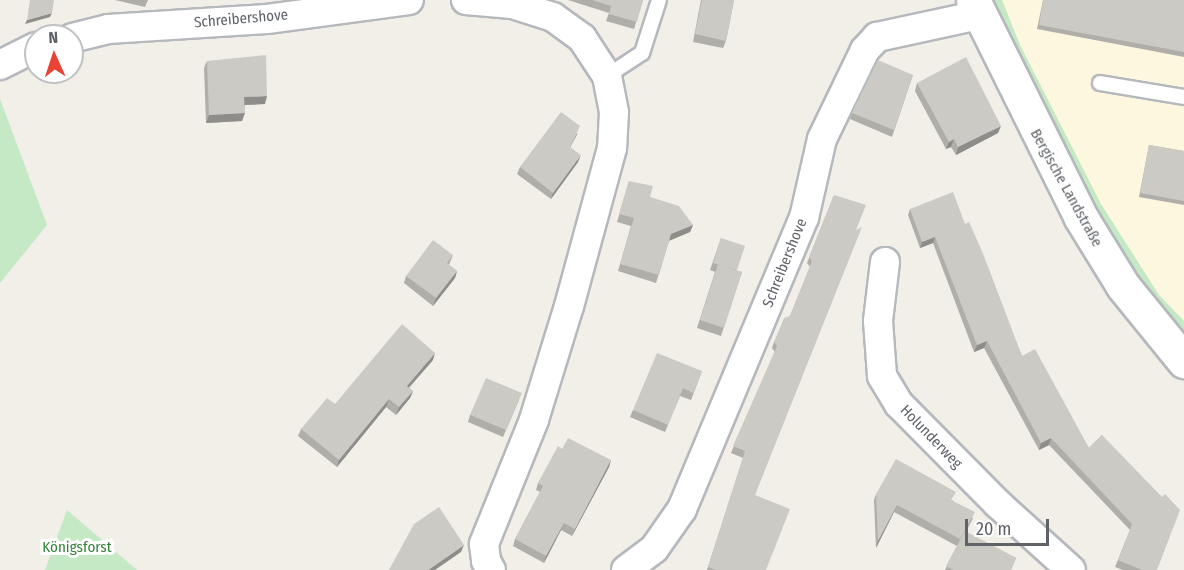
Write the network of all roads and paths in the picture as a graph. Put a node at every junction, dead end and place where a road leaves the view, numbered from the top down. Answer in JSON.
{"nodes":[{"id":1,"x":410,"y":0,"type":"edge"},
{"id":2,"x":466,"y":0,"type":"edge"},
{"id":3,"x":659,"y":0,"type":"edge"},
{"id":4,"x":976,"y":8,"type":"edge"},
{"id":5,"x":84,"y":35,"type":"edge"},
{"id":6,"x":24,"y":54,"type":"edge"},
{"id":7,"x":0,"y":65,"type":"edge"},
{"id":8,"x":607,"y":76,"type":"junction"},
{"id":9,"x":1100,"y":83,"type":"dead end"},
{"id":10,"x":1184,"y":97,"type":"edge"},
{"id":11,"x":885,"y":262,"type":"dead end"},
{"id":12,"x":1184,"y":361,"type":"edge"},
{"id":13,"x":492,"y":570,"type":"edge"},
{"id":14,"x":626,"y":570,"type":"edge"},
{"id":15,"x":1071,"y":570,"type":"edge"}],
"edges":[{"from":1,"to":5,"type":"street","name":"Schreibershove"},
{"from":2,"to":8,"type":"street"},
{"from":3,"to":8,"type":"lane"},
{"from":4,"to":12,"type":"main road","name":"Bergische Landstraße"},
{"from":4,"to":14,"type":"street","name":"Schreibershove"},
{"from":6,"to":7,"type":"street"},
{"from":8,"to":13,"type":"street"},
{"from":9,"to":10,"type":"lane"},
{"from":11,"to":15,"type":"street","name":"Holunderweg"}]}
